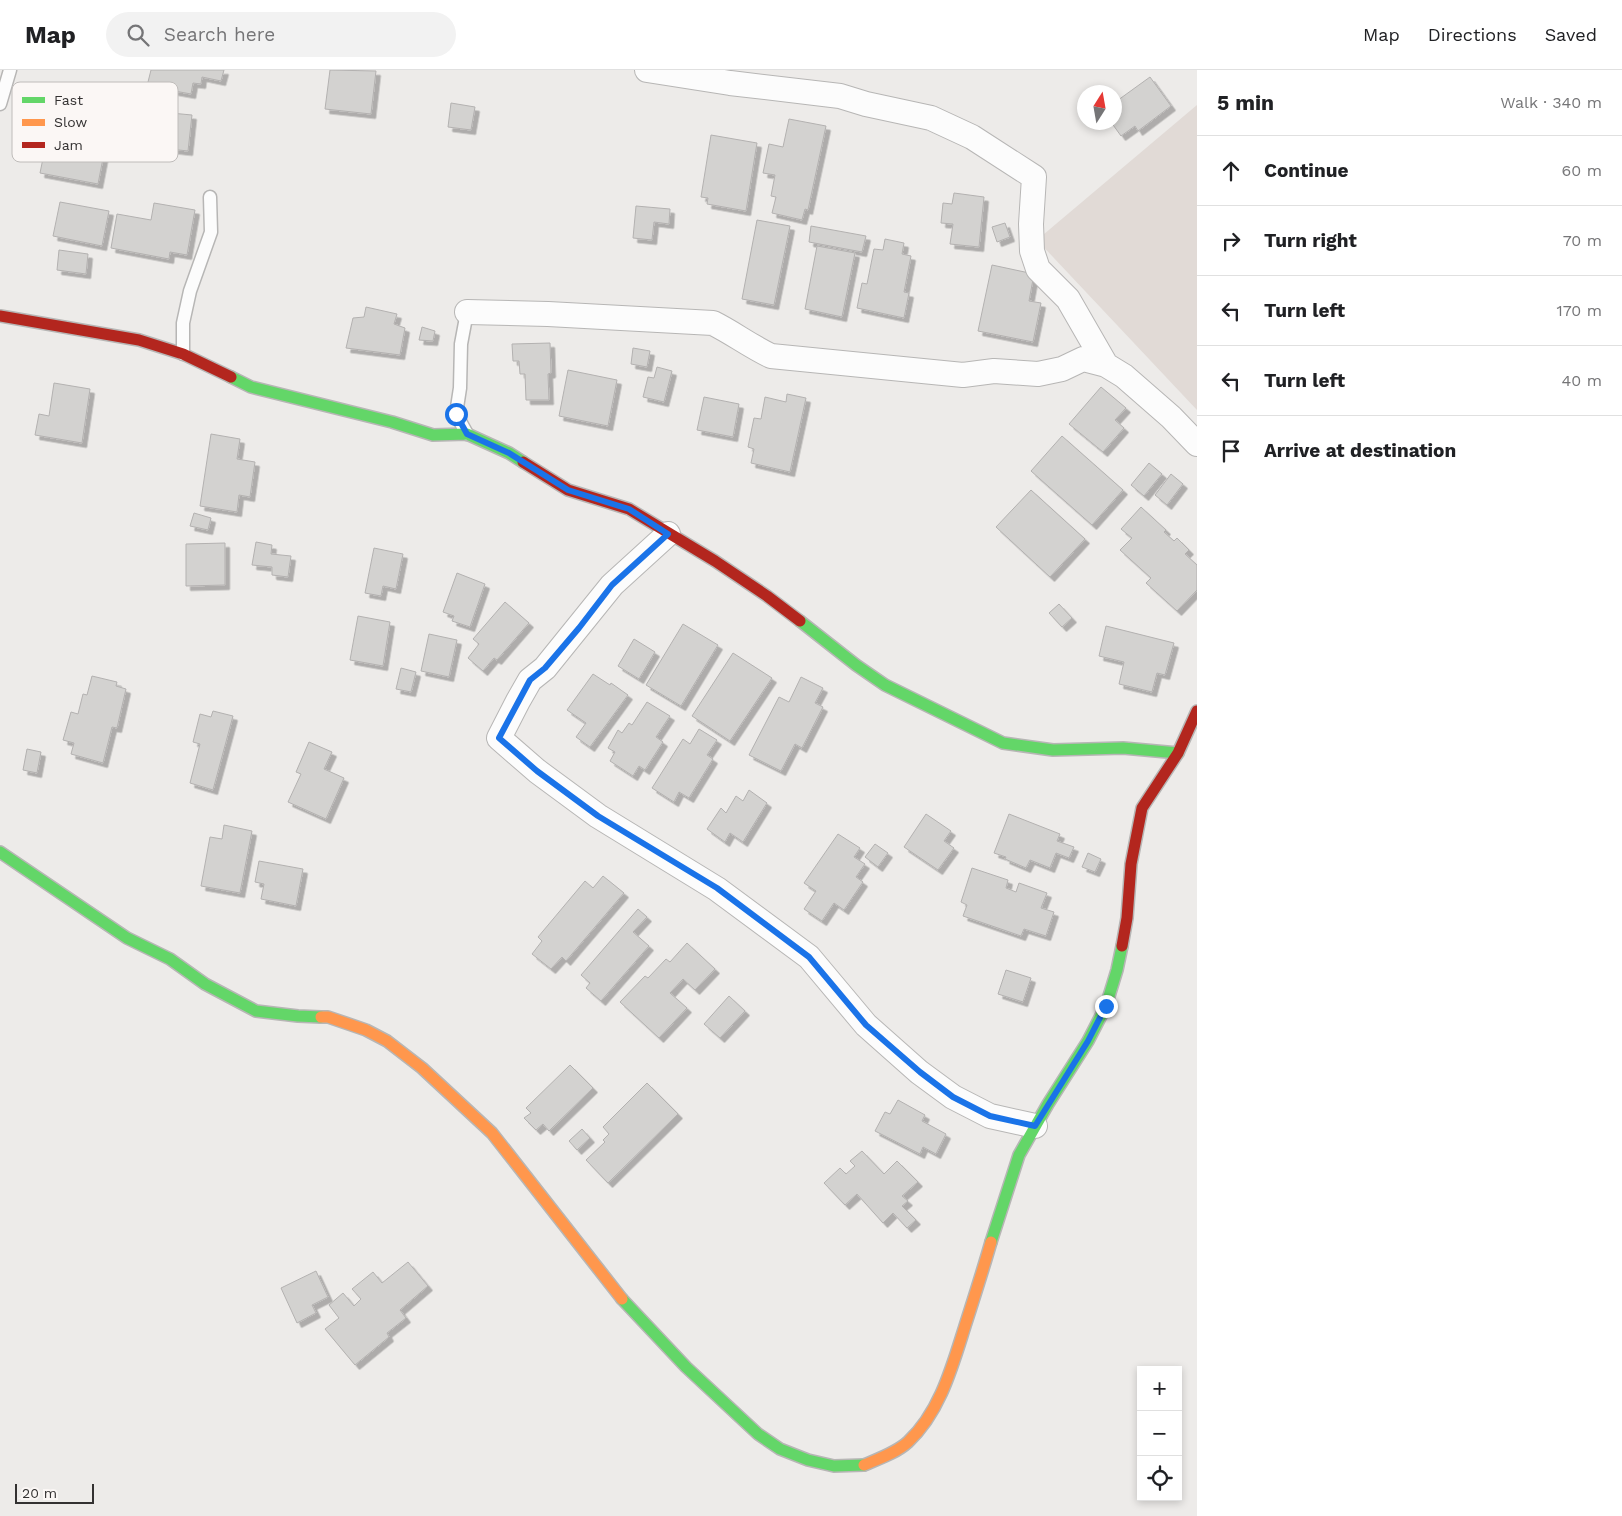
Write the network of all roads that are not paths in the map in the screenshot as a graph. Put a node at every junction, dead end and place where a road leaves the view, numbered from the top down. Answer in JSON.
{"nodes":[{"id":1,"x":10,"y":70,"type":"edge"},
{"id":2,"x":648,"y":70,"type":"edge"},
{"id":3,"x":0,"y":104,"type":"edge"},
{"id":4,"x":210,"y":197,"type":"dead end"},
{"id":5,"x":467,"y":312,"type":"joint"},
{"id":6,"x":0,"y":316,"type":"edge"},
{"id":7,"x":183,"y":354,"type":"junction"},
{"id":8,"x":1106,"y":364,"type":"junction"},
{"id":9,"x":467,"y":434,"type":"junction"},
{"id":10,"x":1197,"y":444,"type":"edge"},
{"id":11,"x":668,"y":534,"type":"junction"},
{"id":12,"x":1197,"y":711,"type":"edge"},
{"id":13,"x":1178,"y":752,"type":"junction"},
{"id":14,"x":0,"y":852,"type":"edge"},
{"id":15,"x":1035,"y":1126,"type":"junction"}],
"edges":[{"from":1,"to":3,"type":"lane"},
{"from":2,"to":8,"type":"street"},
{"from":4,"to":7,"type":"lane"},
{"from":5,"to":8,"type":"street"},
{"from":5,"to":9,"type":"lane"},
{"from":6,"to":7,"type":"street"},
{"from":7,"to":9,"type":"street"},
{"from":8,"to":10,"type":"street"},
{"from":9,"to":11,"type":"street"},
{"from":11,"to":13,"type":"street"},
{"from":11,"to":15,"type":"street"},
{"from":12,"to":13,"type":"street"},
{"from":13,"to":15,"type":"street"},
{"from":14,"to":15,"type":"street"}]}
